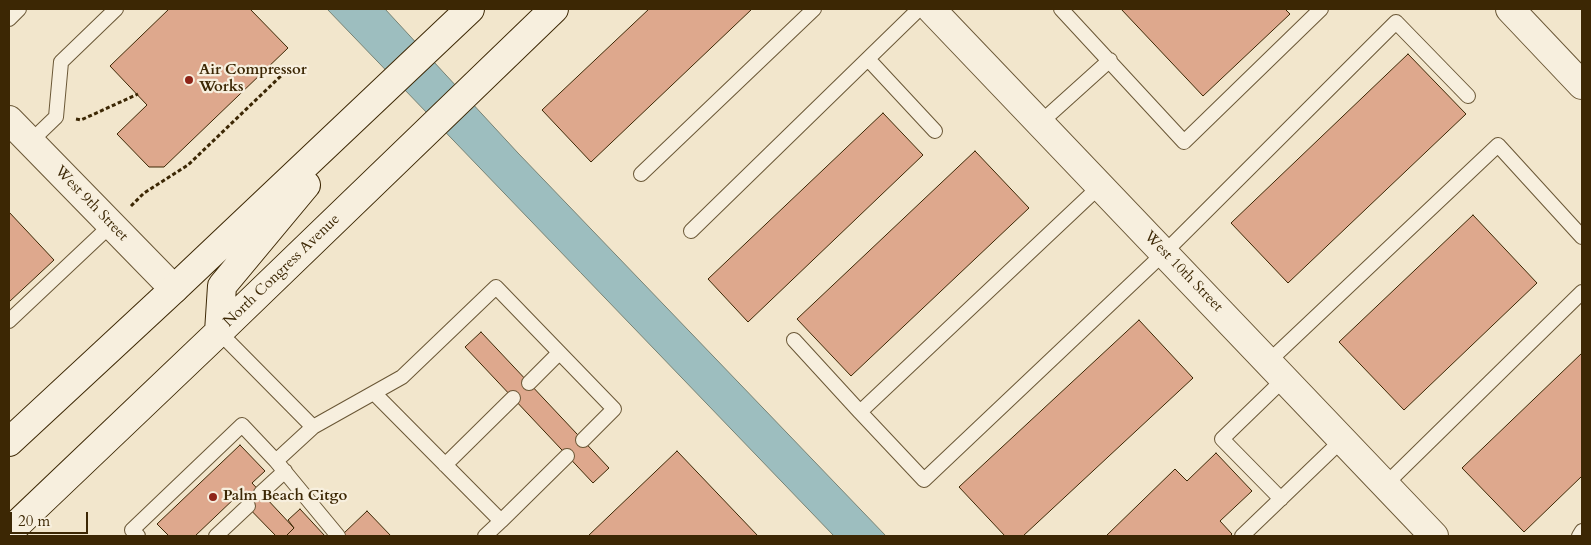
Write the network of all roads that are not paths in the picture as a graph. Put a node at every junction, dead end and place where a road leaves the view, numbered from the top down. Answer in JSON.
{"nodes":[{"id":1,"x":20,"y":9,"type":"edge"},
{"id":2,"x":116,"y":9,"type":"edge"},
{"id":3,"x":470,"y":9,"type":"edge"},
{"id":4,"x":554,"y":9,"type":"edge"},
{"id":5,"x":919,"y":9,"type":"edge"},
{"id":6,"x":931,"y":9,"type":"edge"},
{"id":7,"x":1062,"y":9,"type":"edge"},
{"id":8,"x":1321,"y":9,"type":"edge"},
{"id":9,"x":1510,"y":9,"type":"edge"},
{"id":10,"x":806,"y":11,"type":"edge"},
{"id":11,"x":9,"y":19,"type":"edge"},
{"id":12,"x":868,"y":59,"type":"junction"},
{"id":13,"x":1110,"y":60,"type":"junction"},
{"id":14,"x":1582,"y":85,"type":"edge"},
{"id":15,"x":387,"y":88,"type":"junction"},
{"id":16,"x":1468,"y":96,"type":"dead end"},
{"id":17,"x":1040,"y":123,"type":"junction"},
{"id":18,"x":935,"y":131,"type":"dead end"},
{"id":19,"x":16,"y":132,"type":"edge"},
{"id":20,"x":641,"y":174,"type":"dead end"},
{"id":21,"x":1100,"y":186,"type":"junction"},
{"id":22,"x":111,"y":225,"type":"junction"},
{"id":23,"x":691,"y":231,"type":"dead end"},
{"id":24,"x":1582,"y":237,"type":"edge"},
{"id":25,"x":1164,"y":253,"type":"junction"},
{"id":26,"x":174,"y":289,"type":"junction"},
{"id":27,"x":1582,"y":292,"type":"edge"},
{"id":28,"x":9,"y":321,"type":"edge"},
{"id":29,"x":219,"y":332,"type":"junction"},
{"id":30,"x":794,"y":340,"type":"dead end"},
{"id":31,"x":559,"y":353,"type":"junction"},
{"id":32,"x":1276,"y":371,"type":"junction"},
{"id":33,"x":529,"y":383,"type":"dead end"},
{"id":34,"x":374,"y":392,"type":"junction"},
{"id":35,"x":513,"y":398,"type":"dead end"},
{"id":36,"x":860,"y":412,"type":"junction"},
{"id":37,"x":313,"y":427,"type":"junction"},
{"id":38,"x":583,"y":440,"type":"dead end"},
{"id":39,"x":1342,"y":440,"type":"junction"},
{"id":40,"x":9,"y":442,"type":"edge"},
{"id":41,"x":567,"y":456,"type":"dead end"},
{"id":42,"x":446,"y":465,"type":"junction"},
{"id":43,"x":280,"y":466,"type":"junction"},
{"id":44,"x":1385,"y":484,"type":"junction"},
{"id":45,"x":261,"y":493,"type":"dead end"},
{"id":46,"x":1281,"y":499,"type":"junction"},
{"id":47,"x":248,"y":506,"type":"dead end"},
{"id":48,"x":501,"y":521,"type":"junction"},
{"id":49,"x":1582,"y":531,"type":"edge"},
{"id":50,"x":9,"y":532,"type":"edge"},
{"id":51,"x":138,"y":536,"type":"edge"},
{"id":52,"x":216,"y":536,"type":"edge"},
{"id":53,"x":338,"y":536,"type":"edge"},
{"id":54,"x":485,"y":536,"type":"edge"},
{"id":55,"x":1242,"y":536,"type":"edge"},
{"id":56,"x":1434,"y":536,"type":"edge"},
{"id":57,"x":1579,"y":536,"type":"edge"}],
"edges":[{"from":1,"to":11,"type":"lane"},
{"from":2,"to":19,"type":"lane"},
{"from":3,"to":15,"type":"street"},
{"from":4,"to":29,"type":"street","name":"North Congress Avenue"},
{"from":5,"to":12,"type":"lane"},
{"from":6,"to":17,"type":"street","name":"West 10th Street"},
{"from":7,"to":13,"type":"lane"},
{"from":8,"to":13,"type":"lane"},
{"from":9,"to":14,"type":"street"},
{"from":10,"to":20,"type":"lane"},
{"from":12,"to":18,"type":"lane"},
{"from":12,"to":23,"type":"lane"},
{"from":13,"to":17,"type":"lane"},
{"from":15,"to":26,"type":"street"},
{"from":15,"to":29,"type":"street"},
{"from":16,"to":25,"type":"lane"},
{"from":17,"to":21,"type":"street","name":"West 10th Street"},
{"from":19,"to":22,"type":"street","name":"West 9th Street"},
{"from":21,"to":25,"type":"street","name":"West 10th Street"},
{"from":21,"to":36,"type":"lane"},
{"from":22,"to":26,"type":"street","name":"West 9th Street"},
{"from":22,"to":28,"type":"lane"},
{"from":24,"to":32,"type":"lane"},
{"from":25,"to":32,"type":"street","name":"West 10th Street"},
{"from":25,"to":36,"type":"lane"},
{"from":26,"to":40,"type":"street"},
{"from":27,"to":44,"type":"lane"},
{"from":29,"to":37,"type":"lane"},
{"from":29,"to":50,"type":"street","name":"North Congress Avenue"},
{"from":30,"to":36,"type":"lane"},
{"from":31,"to":33,"type":"lane"},
{"from":31,"to":34,"type":"lane"},
{"from":31,"to":38,"type":"lane"},
{"from":32,"to":39,"type":"street","name":"West 10th Street"},
{"from":32,"to":46,"type":"lane"},
{"from":34,"to":37,"type":"lane"},
{"from":34,"to":42,"type":"lane"},
{"from":35,"to":42,"type":"lane"},
{"from":37,"to":43,"type":"lane"},
{"from":39,"to":44,"type":"street","name":"West 10th Street"},
{"from":39,"to":46,"type":"lane"},
{"from":41,"to":48,"type":"lane"},
{"from":42,"to":48,"type":"lane"},
{"from":43,"to":45,"type":"lane"},
{"from":43,"to":51,"type":"lane"},
{"from":43,"to":53,"type":"lane"},
{"from":44,"to":56,"type":"street","name":"West 10th Street"},
{"from":46,"to":55,"type":"lane"},
{"from":47,"to":52,"type":"lane"},
{"from":48,"to":54,"type":"lane"},
{"from":49,"to":57,"type":"lane"}]}
